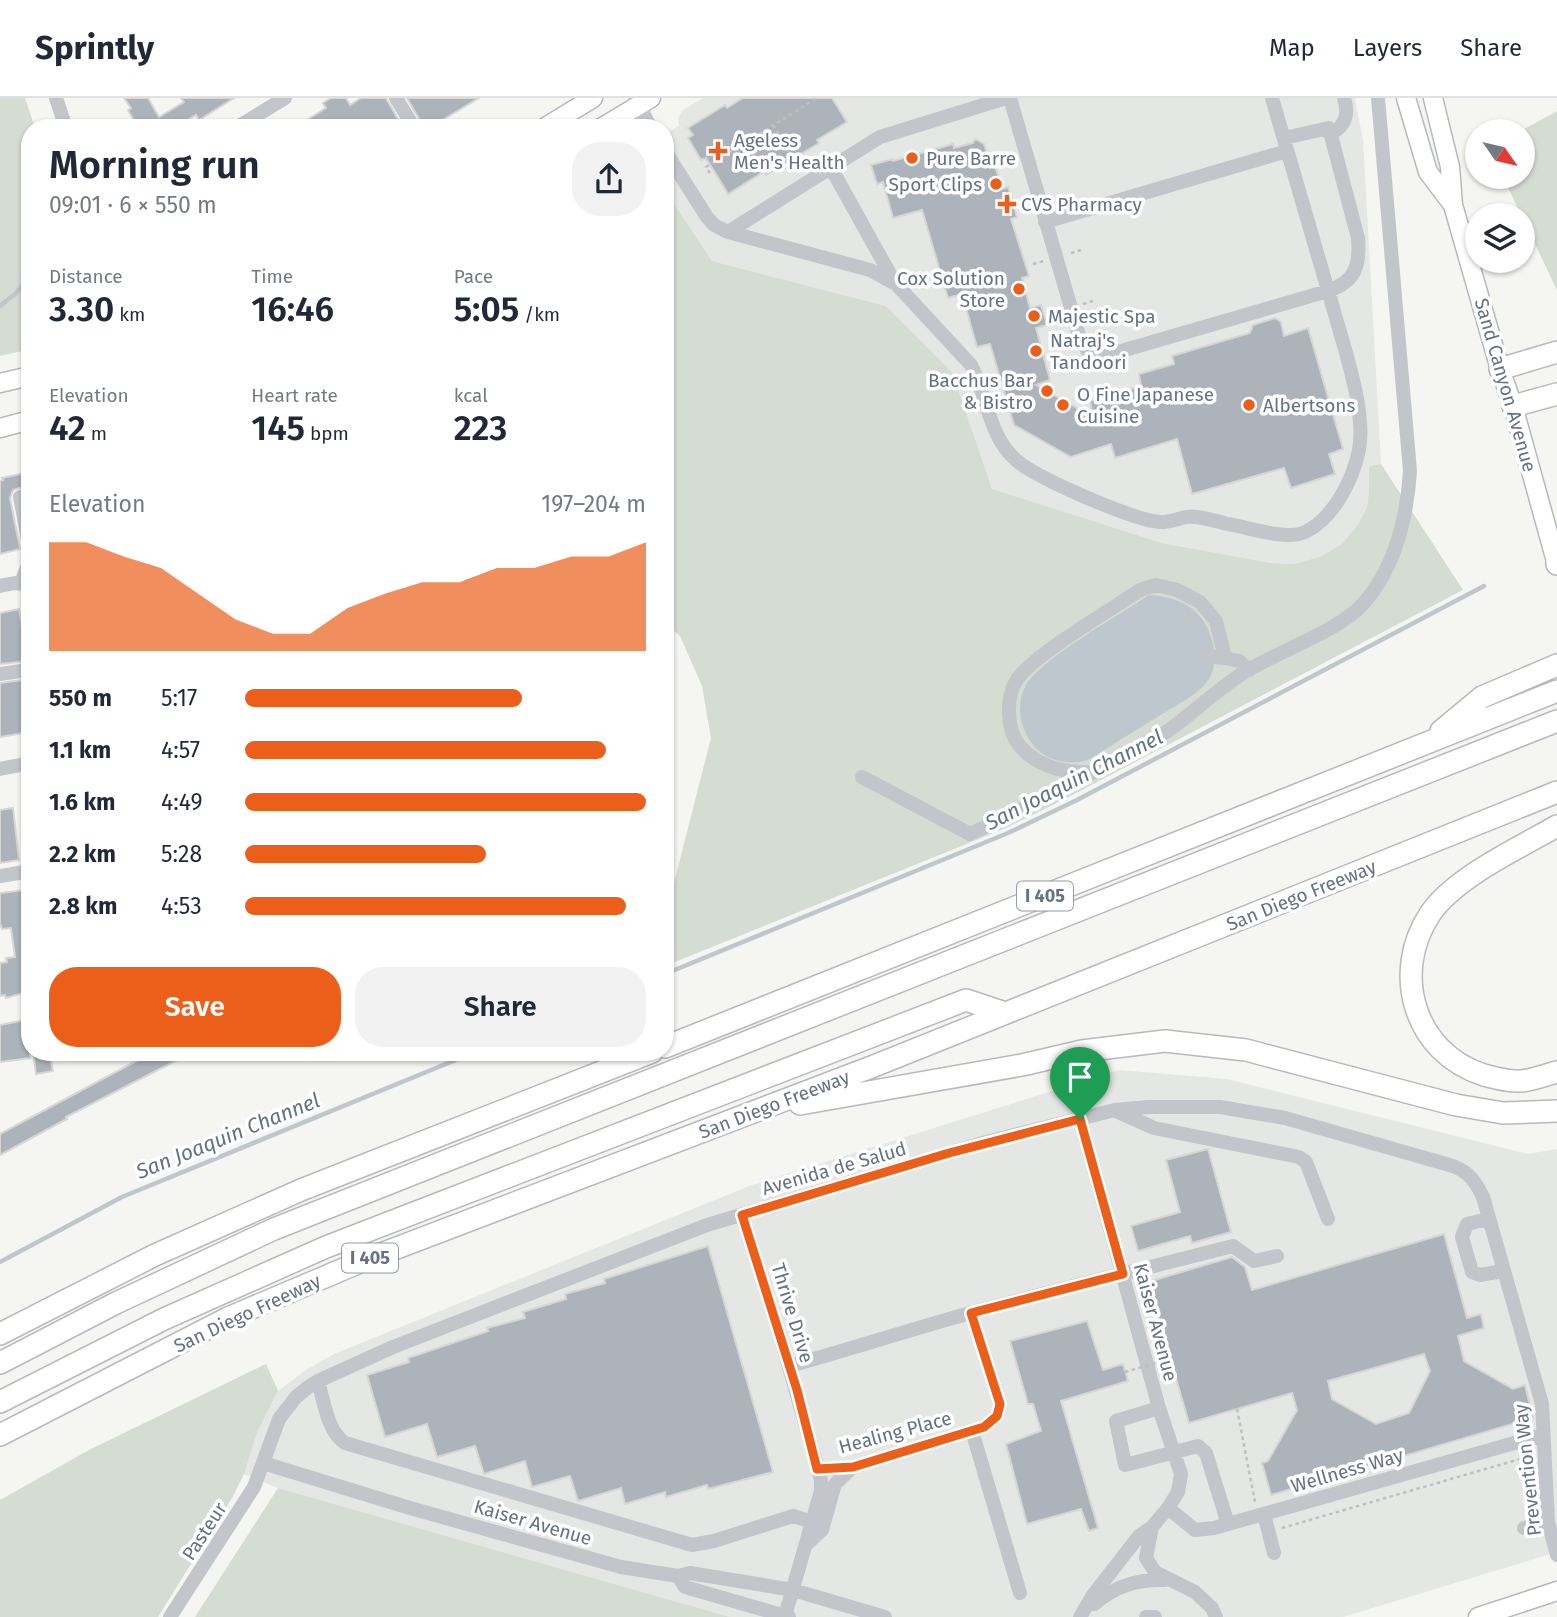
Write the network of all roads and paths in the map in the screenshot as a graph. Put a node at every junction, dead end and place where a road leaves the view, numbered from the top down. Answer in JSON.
{"nodes":[{"id":1,"x":56,"y":98,"type":"edge"},
{"id":2,"x":285,"y":98,"type":"edge"},
{"id":3,"x":396,"y":98,"type":"edge"},
{"id":4,"x":593,"y":98,"type":"edge"},
{"id":5,"x":817,"y":98,"type":"edge"},
{"id":6,"x":1008,"y":98,"type":"edge"},
{"id":7,"x":1272,"y":98,"type":"edge"},
{"id":8,"x":1344,"y":98,"type":"edge"},
{"id":9,"x":1378,"y":98,"type":"edge"},
{"id":10,"x":1406,"y":98,"type":"edge"},
{"id":11,"x":1433,"y":98,"type":"edge"},
{"id":12,"x":641,"y":100,"type":"edge"},
{"id":13,"x":63,"y":119,"type":"edge"},
{"id":14,"x":251,"y":119,"type":"edge"},
{"id":15,"x":409,"y":119,"type":"edge"},
{"id":16,"x":559,"y":119,"type":"edge"},
{"id":17,"x":614,"y":119,"type":"edge"},
{"id":18,"x":647,"y":119,"type":"edge"},
{"id":19,"x":774,"y":125,"type":"junction"},
{"id":20,"x":1330,"y":134,"type":"junction"},
{"id":21,"x":1285,"y":145,"type":"junction"},
{"id":22,"x":807,"y":157,"type":"dead end"},
{"id":23,"x":797,"y":163,"type":"junction"},
{"id":24,"x":674,"y":165,"type":"edge"},
{"id":25,"x":831,"y":168,"type":"junction"},
{"id":26,"x":786,"y":169,"type":"dead end"},
{"id":27,"x":710,"y":173,"type":"dead end"},
{"id":28,"x":804,"y":174,"type":"dead end"},
{"id":29,"x":1453,"y":205,"type":"junction"},
{"id":30,"x":1045,"y":222,"type":"junction"},
{"id":31,"x":728,"y":232,"type":"junction"},
{"id":32,"x":1082,"y":250,"type":"dead end"},
{"id":33,"x":1064,"y":255,"type":"dead end"},
{"id":34,"x":1047,"y":260,"type":"dead end"},
{"id":35,"x":1033,"y":264,"type":"dead end"},
{"id":36,"x":896,"y":284,"type":"junction"},
{"id":37,"x":1328,"y":292,"type":"junction"},
{"id":38,"x":1096,"y":300,"type":"dead end"},
{"id":39,"x":1080,"y":305,"type":"dead end"},
{"id":40,"x":1557,"y":352,"type":"edge"},
{"id":41,"x":1500,"y":369,"type":"junction"},
{"id":42,"x":21,"y":378,"type":"edge"},
{"id":43,"x":0,"y":383,"type":"edge"},
{"id":44,"x":1557,"y":394,"type":"edge"},
{"id":45,"x":1513,"y":406,"type":"junction"},
{"id":46,"x":21,"y":422,"type":"edge"},
{"id":47,"x":0,"y":428,"type":"edge"},
{"id":48,"x":20,"y":497,"type":"dead end"},
{"id":49,"x":21,"y":502,"type":"edge"},
{"id":50,"x":1557,"y":555,"type":"edge"},
{"id":51,"x":1557,"y":564,"type":"edge"},
{"id":52,"x":21,"y":584,"type":"edge"},
{"id":53,"x":0,"y":586,"type":"edge"},
{"id":54,"x":1204,"y":656,"type":"dead end"},
{"id":55,"x":1225,"y":658,"type":"junction"},
{"id":56,"x":1557,"y":665,"type":"edge"},
{"id":57,"x":1249,"y":670,"type":"junction"},
{"id":58,"x":21,"y":671,"type":"edge"},
{"id":59,"x":0,"y":674,"type":"edge"},
{"id":60,"x":1557,"y":691,"type":"edge"},
{"id":61,"x":1557,"y":721,"type":"edge"},
{"id":62,"x":1424,"y":745,"type":"junction"},
{"id":63,"x":21,"y":765,"type":"edge"},
{"id":64,"x":0,"y":769,"type":"edge"},
{"id":65,"x":1094,"y":772,"type":"junction"},
{"id":66,"x":862,"y":777,"type":"dead end"},
{"id":67,"x":1557,"y":792,"type":"edge"},
{"id":68,"x":1557,"y":826,"type":"edge"},
{"id":69,"x":21,"y":872,"type":"edge"},
{"id":70,"x":0,"y":876,"type":"edge"},
{"id":71,"x":1006,"y":1013,"type":"junction"},
{"id":72,"x":674,"y":1043,"type":"edge"},
{"id":73,"x":629,"y":1061,"type":"edge"},
{"id":74,"x":1557,"y":1072,"type":"edge"},
{"id":75,"x":1115,"y":1110,"type":"junction"},
{"id":76,"x":1557,"y":1111,"type":"edge"},
{"id":77,"x":754,"y":1112,"type":"junction"},
{"id":78,"x":1080,"y":1119,"type":"junction"},
{"id":79,"x":1475,"y":1181,"type":"joint"},
{"id":80,"x":742,"y":1215,"type":"junction"},
{"id":81,"x":1328,"y":1219,"type":"dead end"},
{"id":82,"x":1488,"y":1219,"type":"junction"},
{"id":83,"x":1277,"y":1256,"type":"dead end"},
{"id":84,"x":1503,"y":1271,"type":"junction"},
{"id":85,"x":1123,"y":1274,"type":"junction"},
{"id":86,"x":971,"y":1313,"type":"junction"},
{"id":87,"x":0,"y":1334,"type":"edge"},
{"id":88,"x":1170,"y":1359,"type":"dead end"},
{"id":89,"x":0,"y":1363,"type":"edge"},
{"id":90,"x":789,"y":1366,"type":"junction"},
{"id":91,"x":1125,"y":1373,"type":"dead end"},
{"id":92,"x":318,"y":1381,"type":"junction"},
{"id":93,"x":0,"y":1402,"type":"edge"},
{"id":94,"x":1159,"y":1408,"type":"junction"},
{"id":95,"x":972,"y":1431,"type":"junction"},
{"id":96,"x":0,"y":1435,"type":"edge"},
{"id":97,"x":1543,"y":1435,"type":"junction"},
{"id":98,"x":1175,"y":1452,"type":"junction"},
{"id":99,"x":263,"y":1463,"type":"junction"},
{"id":100,"x":853,"y":1467,"type":"junction"},
{"id":101,"x":817,"y":1469,"type":"junction"},
{"id":102,"x":1168,"y":1508,"type":"junction"},
{"id":103,"x":1264,"y":1514,"type":"junction"},
{"id":104,"x":812,"y":1522,"type":"junction"},
{"id":105,"x":1548,"y":1522,"type":"junction"},
{"id":106,"x":1228,"y":1524,"type":"junction"},
{"id":107,"x":1152,"y":1527,"type":"junction"},
{"id":108,"x":1524,"y":1528,"type":"dead end"},
{"id":109,"x":806,"y":1545,"type":"junction"},
{"id":110,"x":1274,"y":1553,"type":"dead end"},
{"id":111,"x":1557,"y":1555,"type":"edge"},
{"id":112,"x":678,"y":1576,"type":"junction"},
{"id":113,"x":1171,"y":1580,"type":"junction"},
{"id":114,"x":793,"y":1590,"type":"junction"},
{"id":115,"x":1557,"y":1591,"type":"edge"},
{"id":116,"x":1020,"y":1593,"type":"dead end"},
{"id":117,"x":1082,"y":1614,"type":"edge"},
{"id":118,"x":787,"y":1616,"type":"edge"},
{"id":119,"x":170,"y":1617,"type":"edge"},
{"id":120,"x":885,"y":1617,"type":"edge"},
{"id":121,"x":1146,"y":1617,"type":"edge"},
{"id":122,"x":1155,"y":1617,"type":"edge"},
{"id":123,"x":1216,"y":1617,"type":"edge"},
{"id":124,"x":1478,"y":1617,"type":"edge"}],
"edges":[{"from":1,"to":13,"type":"street"},
{"from":2,"to":14,"type":"street"},
{"from":3,"to":15,"type":"street"},
{"from":4,"to":16,"type":"main road"},
{"from":5,"to":19,"type":"path"},
{"from":6,"to":25,"type":"street"},
{"from":6,"to":30,"type":"street"},
{"from":7,"to":21,"type":"street"},
{"from":8,"to":20,"type":"street"},
{"from":9,"to":57,"type":"street"},
{"from":10,"to":29,"type":"main road","name":"Sand Canyon Avenue"},
{"from":11,"to":29,"type":"main road","name":"Sand Canyon Avenue"},
{"from":12,"to":17,"type":"main road"},
{"from":12,"to":18,"type":"street"},
{"from":19,"to":23,"type":"path"},
{"from":19,"to":27,"type":"path"},
{"from":20,"to":21,"type":"street"},
{"from":20,"to":37,"type":"street"},
{"from":21,"to":30,"type":"street"},
{"from":21,"to":37,"type":"street"},
{"from":22,"to":23,"type":"path"},
{"from":23,"to":26,"type":"path"},
{"from":23,"to":28,"type":"path"},
{"from":24,"to":31,"type":"street"},
{"from":25,"to":31,"type":"street"},
{"from":25,"to":36,"type":"street"},
{"from":29,"to":41,"type":"main road","name":"Sand Canyon Avenue"},
{"from":30,"to":37,"type":"street"},
{"from":31,"to":36,"type":"street"},
{"from":32,"to":33,"type":"path"},
{"from":34,"to":35,"type":"path"},
{"from":36,"to":37,"type":"street"},
{"from":38,"to":39,"type":"path"},
{"from":40,"to":41,"type":"highway"},
{"from":41,"to":45,"type":"main road","name":"Sand Canyon Avenue"},
{"from":42,"to":43,"type":"main road"},
{"from":44,"to":45,"type":"highway"},
{"from":45,"to":51,"type":"main road","name":"Sand Canyon Avenue"},
{"from":46,"to":47,"type":"main road"},
{"from":48,"to":49,"type":"street"},
{"from":50,"to":51,"type":"highway"},
{"from":52,"to":53,"type":"street"},
{"from":54,"to":55,"type":"street"},
{"from":55,"to":57,"type":"street"},
{"from":55,"to":65,"type":"street"},
{"from":56,"to":62,"type":"highway"},
{"from":57,"to":65,"type":"street"},
{"from":58,"to":59,"type":"street"},
{"from":60,"to":62,"type":"highway","number":"I 405"},
{"from":61,"to":89,"type":"highway"},
{"from":62,"to":72,"type":"highway","number":"I 405"},
{"from":63,"to":64,"type":"street"},
{"from":65,"to":66,"type":"street"},
{"from":67,"to":71,"type":"highway","name":"San Diego Freeway","number":"I 405"},
{"from":68,"to":74,"type":"highway"},
{"from":69,"to":70,"type":"street"},
{"from":71,"to":77,"type":"highway","name":"San Diego Freeway","number":"I 405"},
{"from":71,"to":93,"type":"highway"},
{"from":73,"to":87,"type":"highway"},
{"from":75,"to":78,"type":"street","name":"Avenida de Salud"},
{"from":75,"to":79,"type":"street","name":"Avenida de Salud"},
{"from":75,"to":81,"type":"street"},
{"from":76,"to":77,"type":"highway"},
{"from":77,"to":96,"type":"highway","name":"San Diego Freeway","number":"I 405"},
{"from":78,"to":80,"type":"street","name":"Avenida de Salud"},
{"from":78,"to":85,"type":"street","name":"Kaiser Avenue"},
{"from":79,"to":82,"type":"street","name":"Prevention Way"},
{"from":80,"to":90,"type":"street","name":"Thrive Drive"},
{"from":80,"to":92,"type":"street","name":"Avenida de Salud"},
{"from":82,"to":84,"type":"street","name":"Prevention Way"},
{"from":82,"to":84,"type":"street"},
{"from":83,"to":85,"type":"street"},
{"from":84,"to":97,"type":"street","name":"Prevention Way"},
{"from":85,"to":86,"type":"street"},
{"from":85,"to":94,"type":"street","name":"Kaiser Avenue"},
{"from":86,"to":90,"type":"street"},
{"from":86,"to":95,"type":"street","name":"Healing Place"},
{"from":88,"to":91,"type":"path","bridge":true},
{"from":90,"to":101,"type":"street","name":"Thrive Drive"},
{"from":92,"to":99,"type":"street","name":"Avenida de Salud"},
{"from":92,"to":104,"type":"street"},
{"from":94,"to":98,"type":"street","name":"Kaiser Avenue"},
{"from":94,"to":98,"type":"street"},
{"from":95,"to":100,"type":"street","name":"Healing Place"},
{"from":95,"to":116,"type":"street"},
{"from":97,"to":103,"type":"street","name":"Wellness Way"},
{"from":97,"to":105,"type":"street","name":"Prevention Way"},
{"from":98,"to":102,"type":"street","name":"Kaiser Avenue"},
{"from":98,"to":106,"type":"street"},
{"from":99,"to":112,"type":"street","name":"Kaiser Avenue"},
{"from":99,"to":119,"type":"street","name":"Pasteur"},
{"from":100,"to":101,"type":"street","name":"Healing Place"},
{"from":100,"to":109,"type":"street","name":"Thrive Drive"},
{"from":101,"to":104,"type":"street","name":"Thrive Drive"},
{"from":102,"to":106,"type":"street","name":"Wellness Way"},
{"from":102,"to":107,"type":"street","name":"Kaiser Avenue"},
{"from":103,"to":106,"type":"street","name":"Wellness Way"},
{"from":103,"to":110,"type":"street"},
{"from":104,"to":109,"type":"street","name":"Thrive Drive"},
{"from":105,"to":108,"type":"street"},
{"from":105,"to":111,"type":"street","name":"Prevention Way"},
{"from":107,"to":113,"type":"street"},
{"from":107,"to":117,"type":"street","name":"Kaiser Avenue"},
{"from":109,"to":114,"type":"street","name":"Thrive Drive"},
{"from":112,"to":114,"type":"street"},
{"from":112,"to":118,"type":"street","name":"Kaiser Avenue"},
{"from":113,"to":117,"type":"street","name":"Kaiser Avenue"},
{"from":113,"to":123,"type":"street"},
{"from":114,"to":118,"type":"street","name":"Thrive Drive"},
{"from":114,"to":120,"type":"street"},
{"from":115,"to":124,"type":"main road"},
{"from":121,"to":122,"type":"street"}]}
